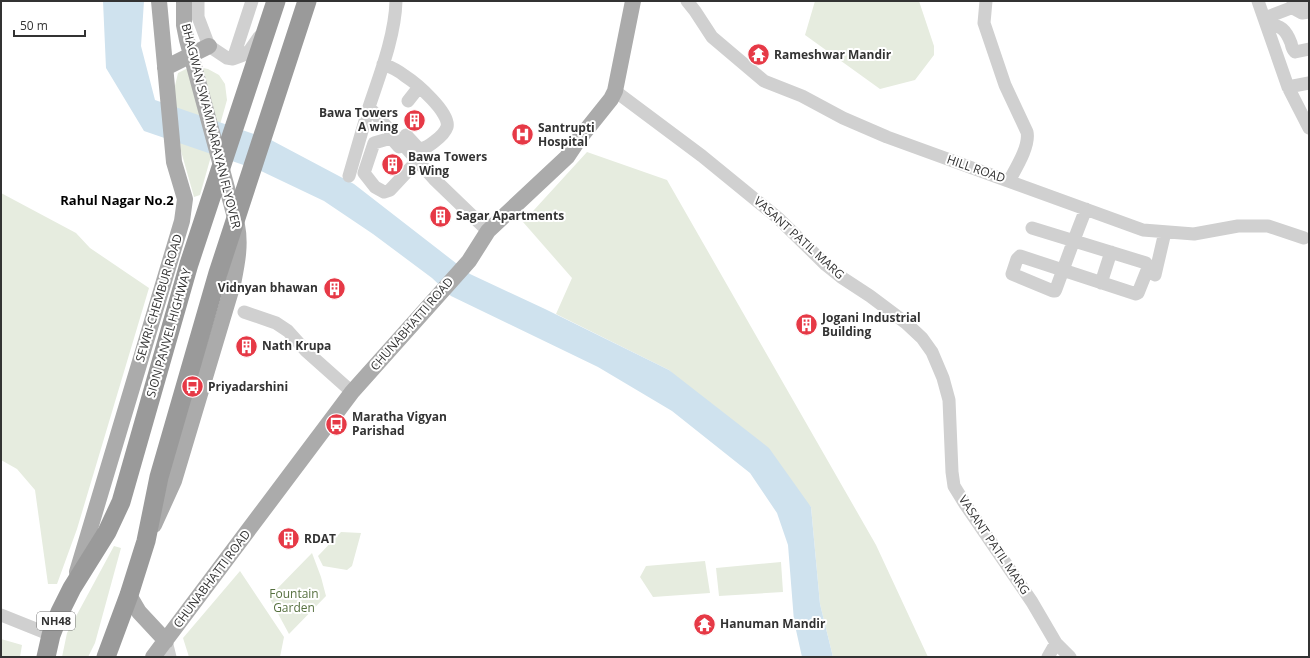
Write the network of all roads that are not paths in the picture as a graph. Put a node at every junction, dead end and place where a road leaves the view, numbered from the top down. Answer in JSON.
{"nodes":[{"id":1,"x":159,"y":1,"type":"edge"},
{"id":2,"x":184,"y":1,"type":"edge"},
{"id":3,"x":198,"y":1,"type":"edge"},
{"id":4,"x":252,"y":1,"type":"edge"},
{"id":5,"x":276,"y":1,"type":"edge"},
{"id":6,"x":307,"y":1,"type":"edge"},
{"id":7,"x":396,"y":1,"type":"edge"},
{"id":8,"x":633,"y":1,"type":"edge"},
{"id":9,"x":687,"y":1,"type":"edge"},
{"id":10,"x":986,"y":1,"type":"edge"},
{"id":11,"x":1258,"y":1,"type":"edge"},
{"id":12,"x":1309,"y":1,"type":"edge"},
{"id":13,"x":1291,"y":8,"type":"junction"},
{"id":14,"x":1309,"y":12,"type":"edge"},
{"id":15,"x":1266,"y":21,"type":"junction"},
{"id":16,"x":268,"y":25,"type":"junction"},
{"id":17,"x":209,"y":46,"type":"junction"},
{"id":18,"x":1309,"y":49,"type":"edge"},
{"id":19,"x":233,"y":59,"type":"junction"},
{"id":20,"x":384,"y":64,"type":"junction"},
{"id":21,"x":165,"y":68,"type":"junction"},
{"id":22,"x":1309,"y":83,"type":"edge"},
{"id":23,"x":419,"y":87,"type":"junction"},
{"id":24,"x":1288,"y":87,"type":"junction"},
{"id":25,"x":615,"y":92,"type":"junction"},
{"id":26,"x":408,"y":101,"type":"dead end"},
{"id":27,"x":369,"y":107,"type":"junction"},
{"id":28,"x":390,"y":118,"type":"dead end"},
{"id":29,"x":1309,"y":128,"type":"edge"},
{"id":30,"x":398,"y":133,"type":"junction"},
{"id":31,"x":356,"y":153,"type":"junction"},
{"id":32,"x":368,"y":159,"type":"junction"},
{"id":33,"x":416,"y":162,"type":"junction"},
{"id":34,"x":348,"y":176,"type":"dead end"},
{"id":35,"x":1009,"y":181,"type":"junction"},
{"id":36,"x":185,"y":198,"type":"junction"},
{"id":37,"x":1086,"y":209,"type":"junction"},
{"id":38,"x":1032,"y":228,"type":"dead end"},
{"id":39,"x":488,"y":231,"type":"junction"},
{"id":40,"x":1164,"y":235,"type":"junction"},
{"id":41,"x":1304,"y":238,"type":"dead end"},
{"id":42,"x":1074,"y":240,"type":"junction"},
{"id":43,"x":1184,"y":242,"type":"dead end"},
{"id":44,"x":1111,"y":252,"type":"junction"},
{"id":45,"x":189,"y":264,"type":"junction"},
{"id":46,"x":1155,"y":275,"type":"dead end"},
{"id":47,"x":1101,"y":282,"type":"junction"},
{"id":48,"x":244,"y":312,"type":"dead end"},
{"id":49,"x":352,"y":392,"type":"junction"},
{"id":50,"x":146,"y":541,"type":"junction"},
{"id":51,"x":72,"y":588,"type":"junction"},
{"id":52,"x":129,"y":594,"type":"junction"},
{"id":53,"x":1,"y":615,"type":"edge"},
{"id":54,"x":51,"y":635,"type":"junction"},
{"id":55,"x":166,"y":641,"type":"junction"},
{"id":56,"x":1056,"y":643,"type":"junction"},
{"id":57,"x":46,"y":657,"type":"edge"},
{"id":58,"x":106,"y":657,"type":"edge"},
{"id":59,"x":153,"y":657,"type":"edge"},
{"id":60,"x":170,"y":657,"type":"edge"},
{"id":61,"x":1048,"y":657,"type":"edge"},
{"id":62,"x":1070,"y":657,"type":"edge"}],
"edges":[{"from":1,"to":21,"type":"main road","name":"SEWRI-CHEMBUR ROAD"},
{"from":2,"to":50,"type":"main road","name":"BHAGWAN SWAMINARAYAN FLYOVER"},
{"from":3,"to":17,"type":"street"},
{"from":4,"to":19,"type":"street"},
{"from":5,"to":16,"type":"highway","name":"SION PANVEL HIGHWAY"},
{"from":6,"to":50,"type":"highway"},
{"from":7,"to":20,"type":"street"},
{"from":8,"to":25,"type":"main road","name":"CHUNABHATTI ROAD"},
{"from":9,"to":35,"type":"street","name":"HILL ROAD"},
{"from":10,"to":35,"type":"street"},
{"from":11,"to":15,"type":"street"},
{"from":12,"to":13,"type":"street"},
{"from":13,"to":14,"type":"street"},
{"from":13,"to":15,"type":"street"},
{"from":15,"to":18,"type":"street"},
{"from":15,"to":24,"type":"street"},
{"from":16,"to":19,"type":"street"},
{"from":16,"to":45,"type":"highway","name":"SION PANVEL HIGHWAY"},
{"from":17,"to":19,"type":"street"},
{"from":17,"to":21,"type":"main road"},
{"from":20,"to":23,"type":"street"},
{"from":20,"to":27,"type":"street"},
{"from":21,"to":36,"type":"main road","name":"SEWRI-CHEMBUR ROAD"},
{"from":22,"to":24,"type":"street"},
{"from":23,"to":26,"type":"street"},
{"from":23,"to":30,"type":"street"},
{"from":24,"to":29,"type":"street"},
{"from":25,"to":39,"type":"main road","name":"CHUNABHATTI ROAD"},
{"from":25,"to":56,"type":"street","name":"VASANT PATIL MARG"},
{"from":27,"to":30,"type":"street"},
{"from":27,"to":31,"type":"street"},
{"from":28,"to":30,"type":"street"},
{"from":30,"to":33,"type":"street"},
{"from":31,"to":32,"type":"street"},
{"from":31,"to":34,"type":"street"},
{"from":32,"to":33,"type":"street"},
{"from":32,"to":33,"type":"street"},
{"from":33,"to":39,"type":"street"},
{"from":35,"to":37,"type":"street","name":"HILL ROAD"},
{"from":36,"to":45,"type":"main road"},
{"from":36,"to":51,"type":"main road","name":"SEWRI-CHEMBUR ROAD"},
{"from":37,"to":40,"type":"street","name":"HILL ROAD"},
{"from":37,"to":42,"type":"street"},
{"from":38,"to":42,"type":"street"},
{"from":39,"to":49,"type":"main road","name":"CHUNABHATTI ROAD"},
{"from":40,"to":41,"type":"street","name":"HILL ROAD"},
{"from":40,"to":43,"type":"street"},
{"from":40,"to":46,"type":"street"},
{"from":42,"to":44,"type":"street"},
{"from":42,"to":47,"type":"street"},
{"from":44,"to":47,"type":"street"},
{"from":44,"to":47,"type":"street"},
{"from":45,"to":51,"type":"highway","name":"SION PANVEL HIGHWAY"},
{"from":48,"to":49,"type":"street"},
{"from":49,"to":55,"type":"main road","name":"CHUNABHATTI ROAD"},
{"from":50,"to":52,"type":"highway"},
{"from":51,"to":54,"type":"highway","name":"SION PANVEL HIGHWAY","number":"NH48"},
{"from":52,"to":55,"type":"main road"},
{"from":52,"to":58,"type":"highway"},
{"from":53,"to":54,"type":"street"},
{"from":54,"to":57,"type":"highway","name":"SION PANVEL HIGHWAY","number":"NH48"},
{"from":55,"to":59,"type":"main road","name":"CHUNABHATTI ROAD"},
{"from":55,"to":60,"type":"street"},
{"from":56,"to":61,"type":"street"},
{"from":56,"to":62,"type":"street","name":"VASANT PATIL MARG"}]}
